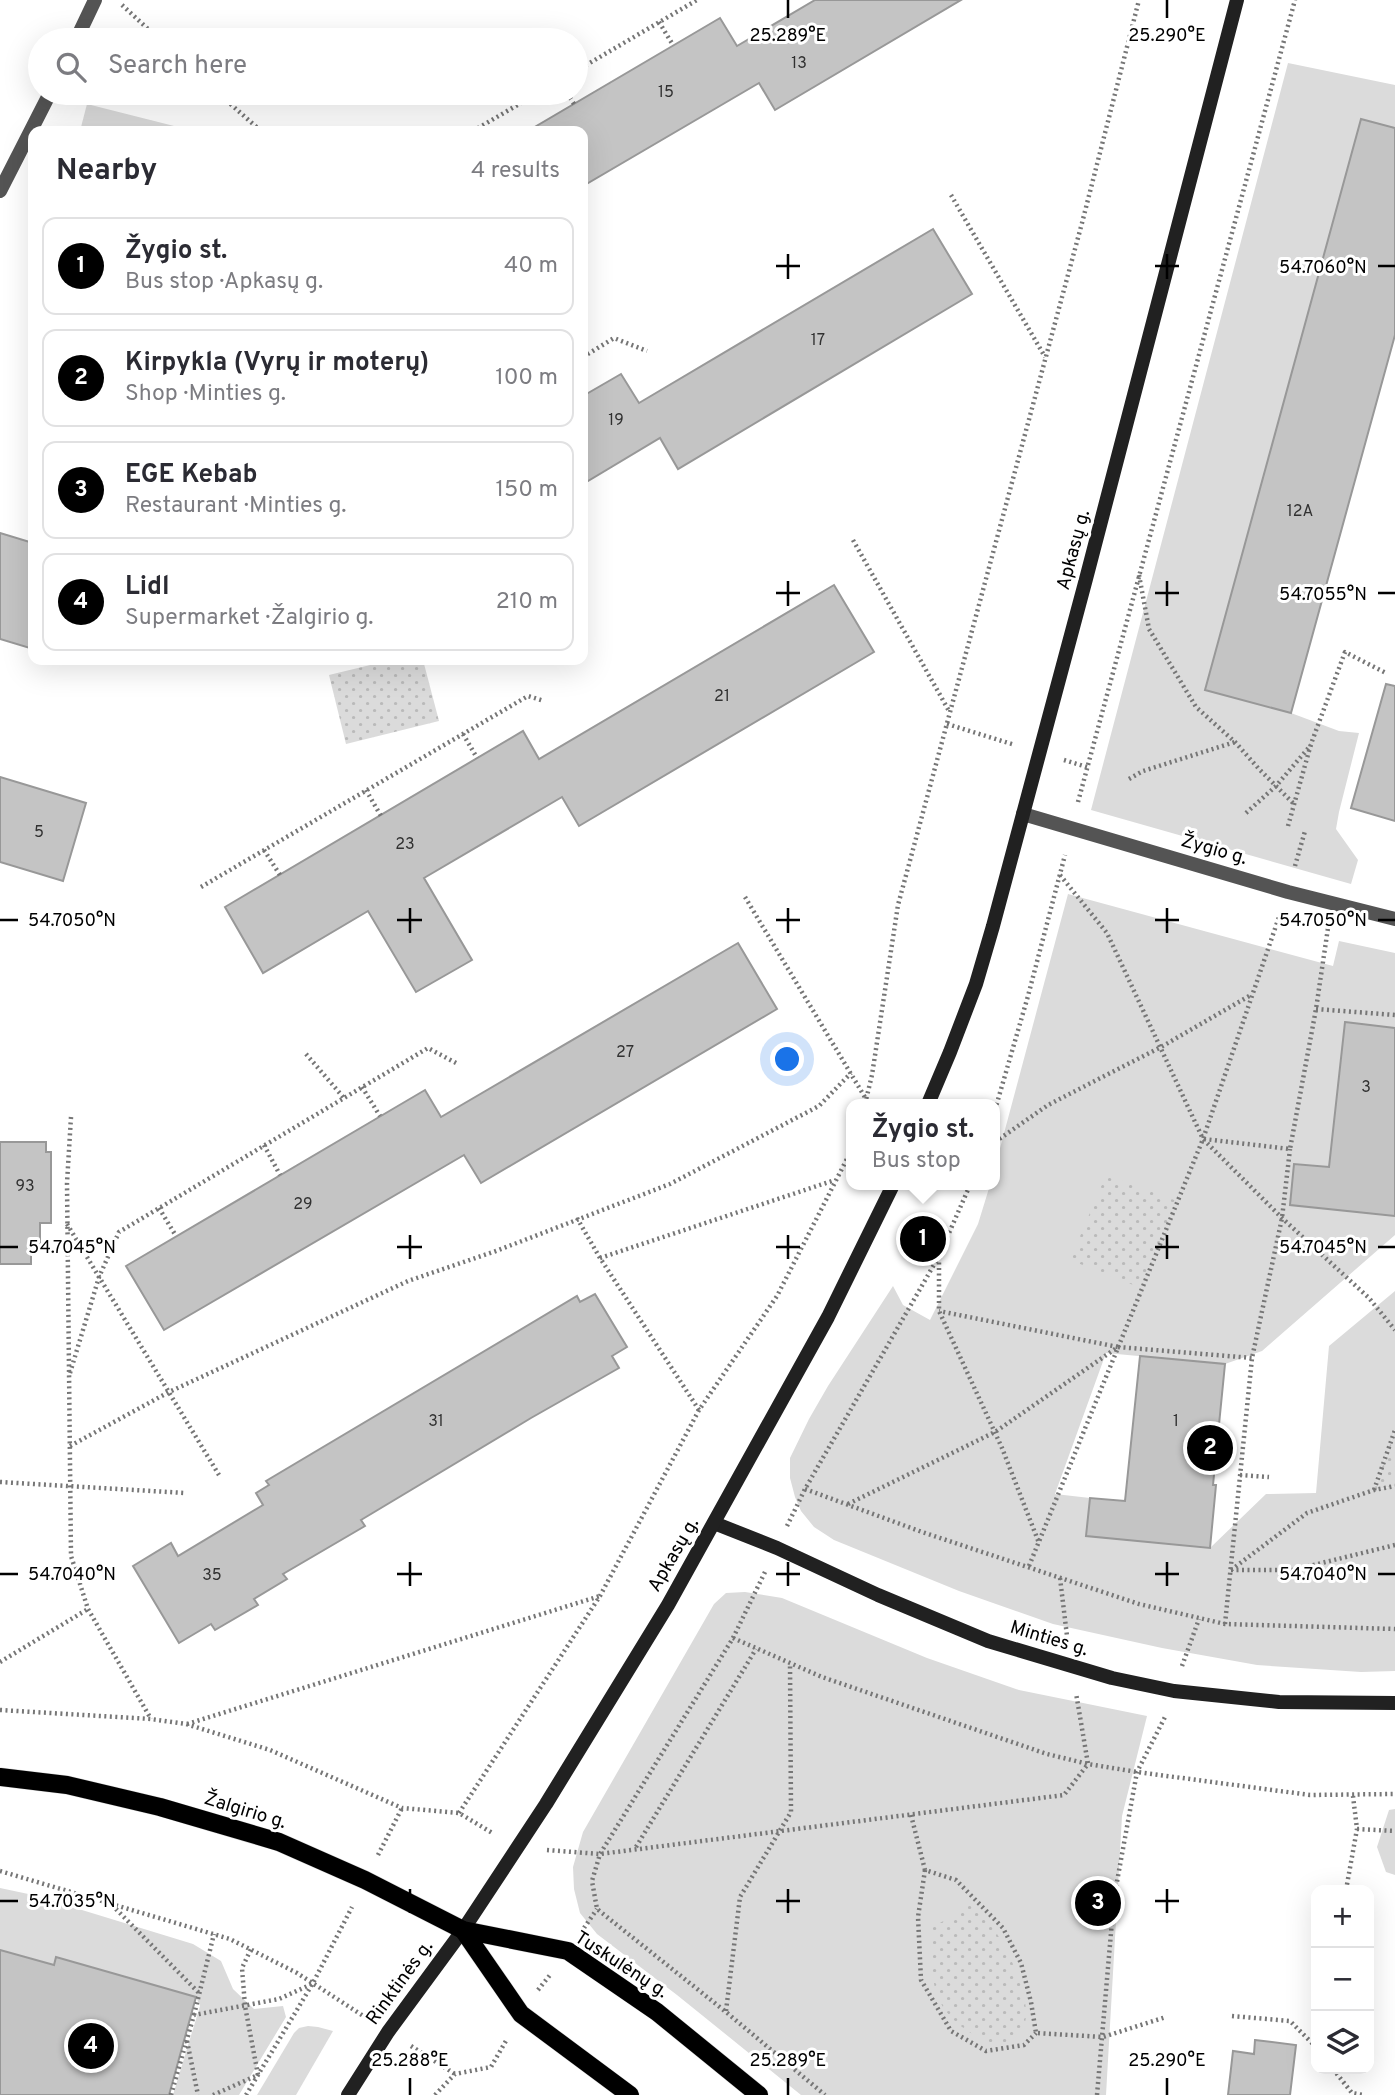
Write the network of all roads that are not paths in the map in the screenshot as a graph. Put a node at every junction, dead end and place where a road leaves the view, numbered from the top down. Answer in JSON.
{"nodes":[{"id":1,"x":96,"y":0,"type":"edge"},
{"id":2,"x":1237,"y":0,"type":"edge"},
{"id":3,"x":82,"y":28,"type":"edge"},
{"id":4,"x":44,"y":105,"type":"edge"},
{"id":5,"x":33,"y":126,"type":"edge"},
{"id":6,"x":28,"y":136,"type":"edge"},
{"id":7,"x":0,"y":191,"type":"edge"},
{"id":8,"x":1023,"y":814,"type":"junction"},
{"id":9,"x":1395,"y":919,"type":"edge"},
{"id":10,"x":930,"y":1099,"type":"edge"},
{"id":11,"x":890,"y":1190,"type":"edge"},
{"id":12,"x":714,"y":1523,"type":"junction"},
{"id":13,"x":1395,"y":1703,"type":"edge"},
{"id":14,"x":0,"y":1777,"type":"edge"},
{"id":15,"x":463,"y":1930,"type":"junction"},
{"id":16,"x":348,"y":2095,"type":"edge"},
{"id":17,"x":631,"y":2095,"type":"edge"},
{"id":18,"x":759,"y":2095,"type":"edge"}],
"edges":[{"from":1,"to":3,"type":"street"},
{"from":2,"to":8,"type":"main road","name":"Apkasų g."},
{"from":4,"to":5,"type":"street"},
{"from":6,"to":7,"type":"street"},
{"from":8,"to":9,"type":"street","name":"Žygio g."},
{"from":8,"to":10,"type":"main road","name":"Apkasų g."},
{"from":11,"to":12,"type":"main road","name":"Apkasų g."},
{"from":12,"to":13,"type":"main road","name":"Minties g."},
{"from":12,"to":15,"type":"main road","name":"Apkasų g."},
{"from":14,"to":15,"type":"main road","name":"Žalgirio g."},
{"from":15,"to":16,"type":"main road","name":"Rinktinės g."},
{"from":15,"to":17,"type":"main road"},
{"from":15,"to":18,"type":"main road","name":"Tuskulėnų g."}]}
